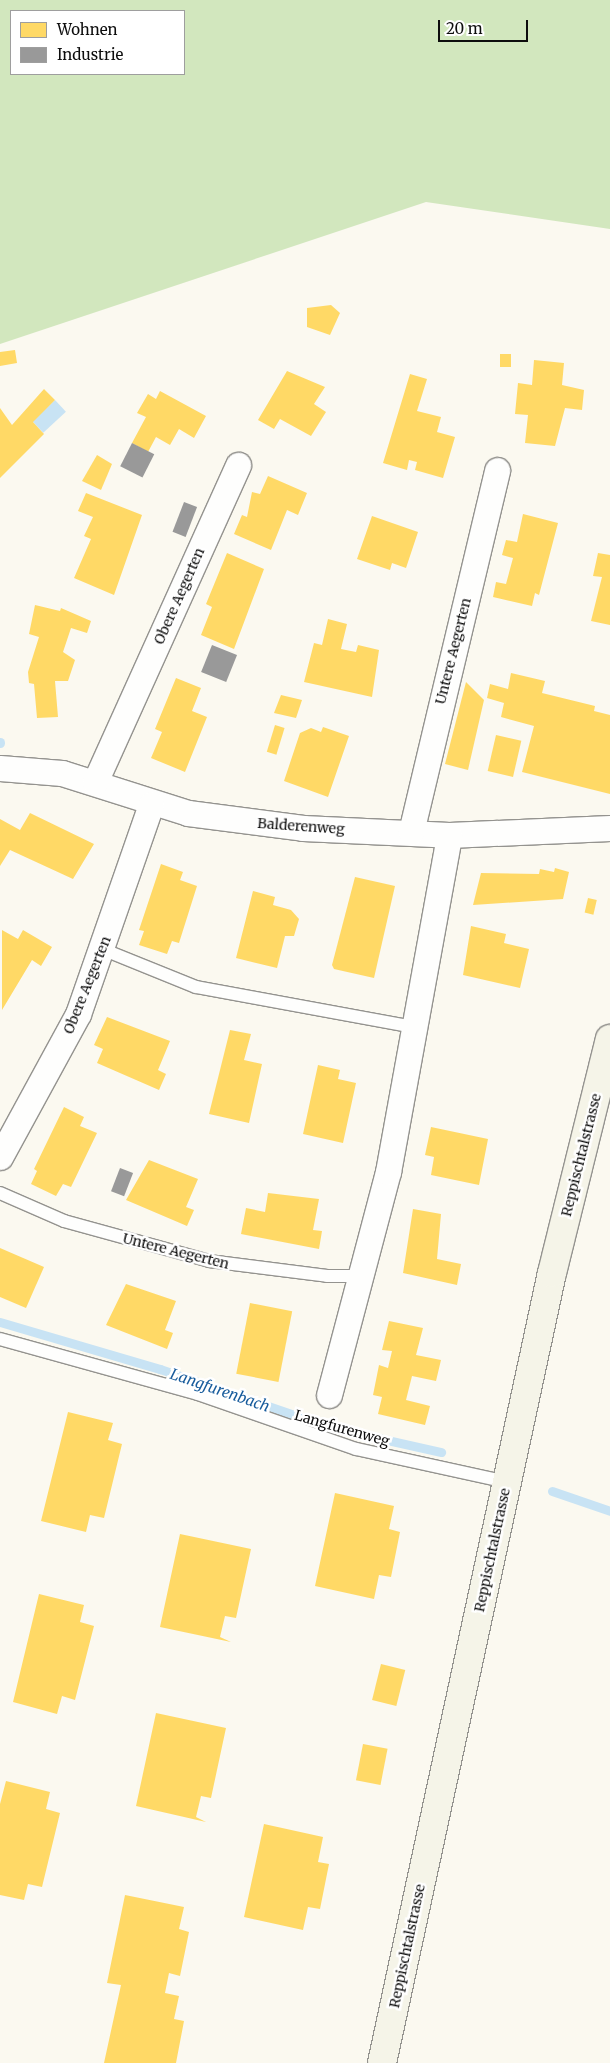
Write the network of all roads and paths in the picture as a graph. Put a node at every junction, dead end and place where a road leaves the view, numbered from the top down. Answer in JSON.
{"nodes":[{"id":1,"x":238,"y":465,"type":"dead end"},
{"id":2,"x":497,"y":470,"type":"dead end"},
{"id":3,"x":0,"y":768,"type":"edge"},
{"id":4,"x":95,"y":782,"type":"junction"},
{"id":5,"x":151,"y":804,"type":"junction"},
{"id":6,"x":610,"y":828,"type":"edge"},
{"id":7,"x":411,"y":832,"type":"junction"},
{"id":8,"x":449,"y":835,"type":"junction"},
{"id":9,"x":102,"y":950,"type":"junction"},
{"id":10,"x":415,"y":1027,"type":"junction"},
{"id":11,"x":610,"y":1039,"type":"edge"},
{"id":12,"x":0,"y":1157,"type":"edge"},
{"id":13,"x":0,"y":1193,"type":"edge"},
{"id":14,"x":360,"y":1276,"type":"junction"},
{"id":15,"x":0,"y":1339,"type":"edge"},
{"id":16,"x":329,"y":1395,"type":"dead end"},
{"id":17,"x":507,"y":1482,"type":"junction"},
{"id":18,"x":382,"y":2063,"type":"edge"}],
"edges":[{"from":1,"to":4,"type":"street","name":"Obere Aegerten"},
{"from":2,"to":7,"type":"street","name":"Untere Aegerten"},
{"from":3,"to":4,"type":"street","name":"Balderenweg"},
{"from":4,"to":5,"type":"street","name":"Balderenweg"},
{"from":5,"to":7,"type":"street","name":"Balderenweg"},
{"from":5,"to":9,"type":"street","name":"Obere Aegerten"},
{"from":6,"to":8,"type":"street","name":"Balderenweg"},
{"from":7,"to":8,"type":"street","name":"Balderenweg"},
{"from":8,"to":10,"type":"street"},
{"from":9,"to":10,"type":"lane"},
{"from":9,"to":12,"type":"street","name":"Obere Aegerten"},
{"from":10,"to":14,"type":"street"},
{"from":11,"to":17,"type":"main road","name":"Reppischtalstrasse"},
{"from":13,"to":14,"type":"lane","name":"Untere Aegerten"},
{"from":14,"to":16,"type":"street"},
{"from":15,"to":17,"type":"lane","name":"Langfurenweg"},
{"from":17,"to":18,"type":"main road","name":"Reppischtalstrasse"}]}
